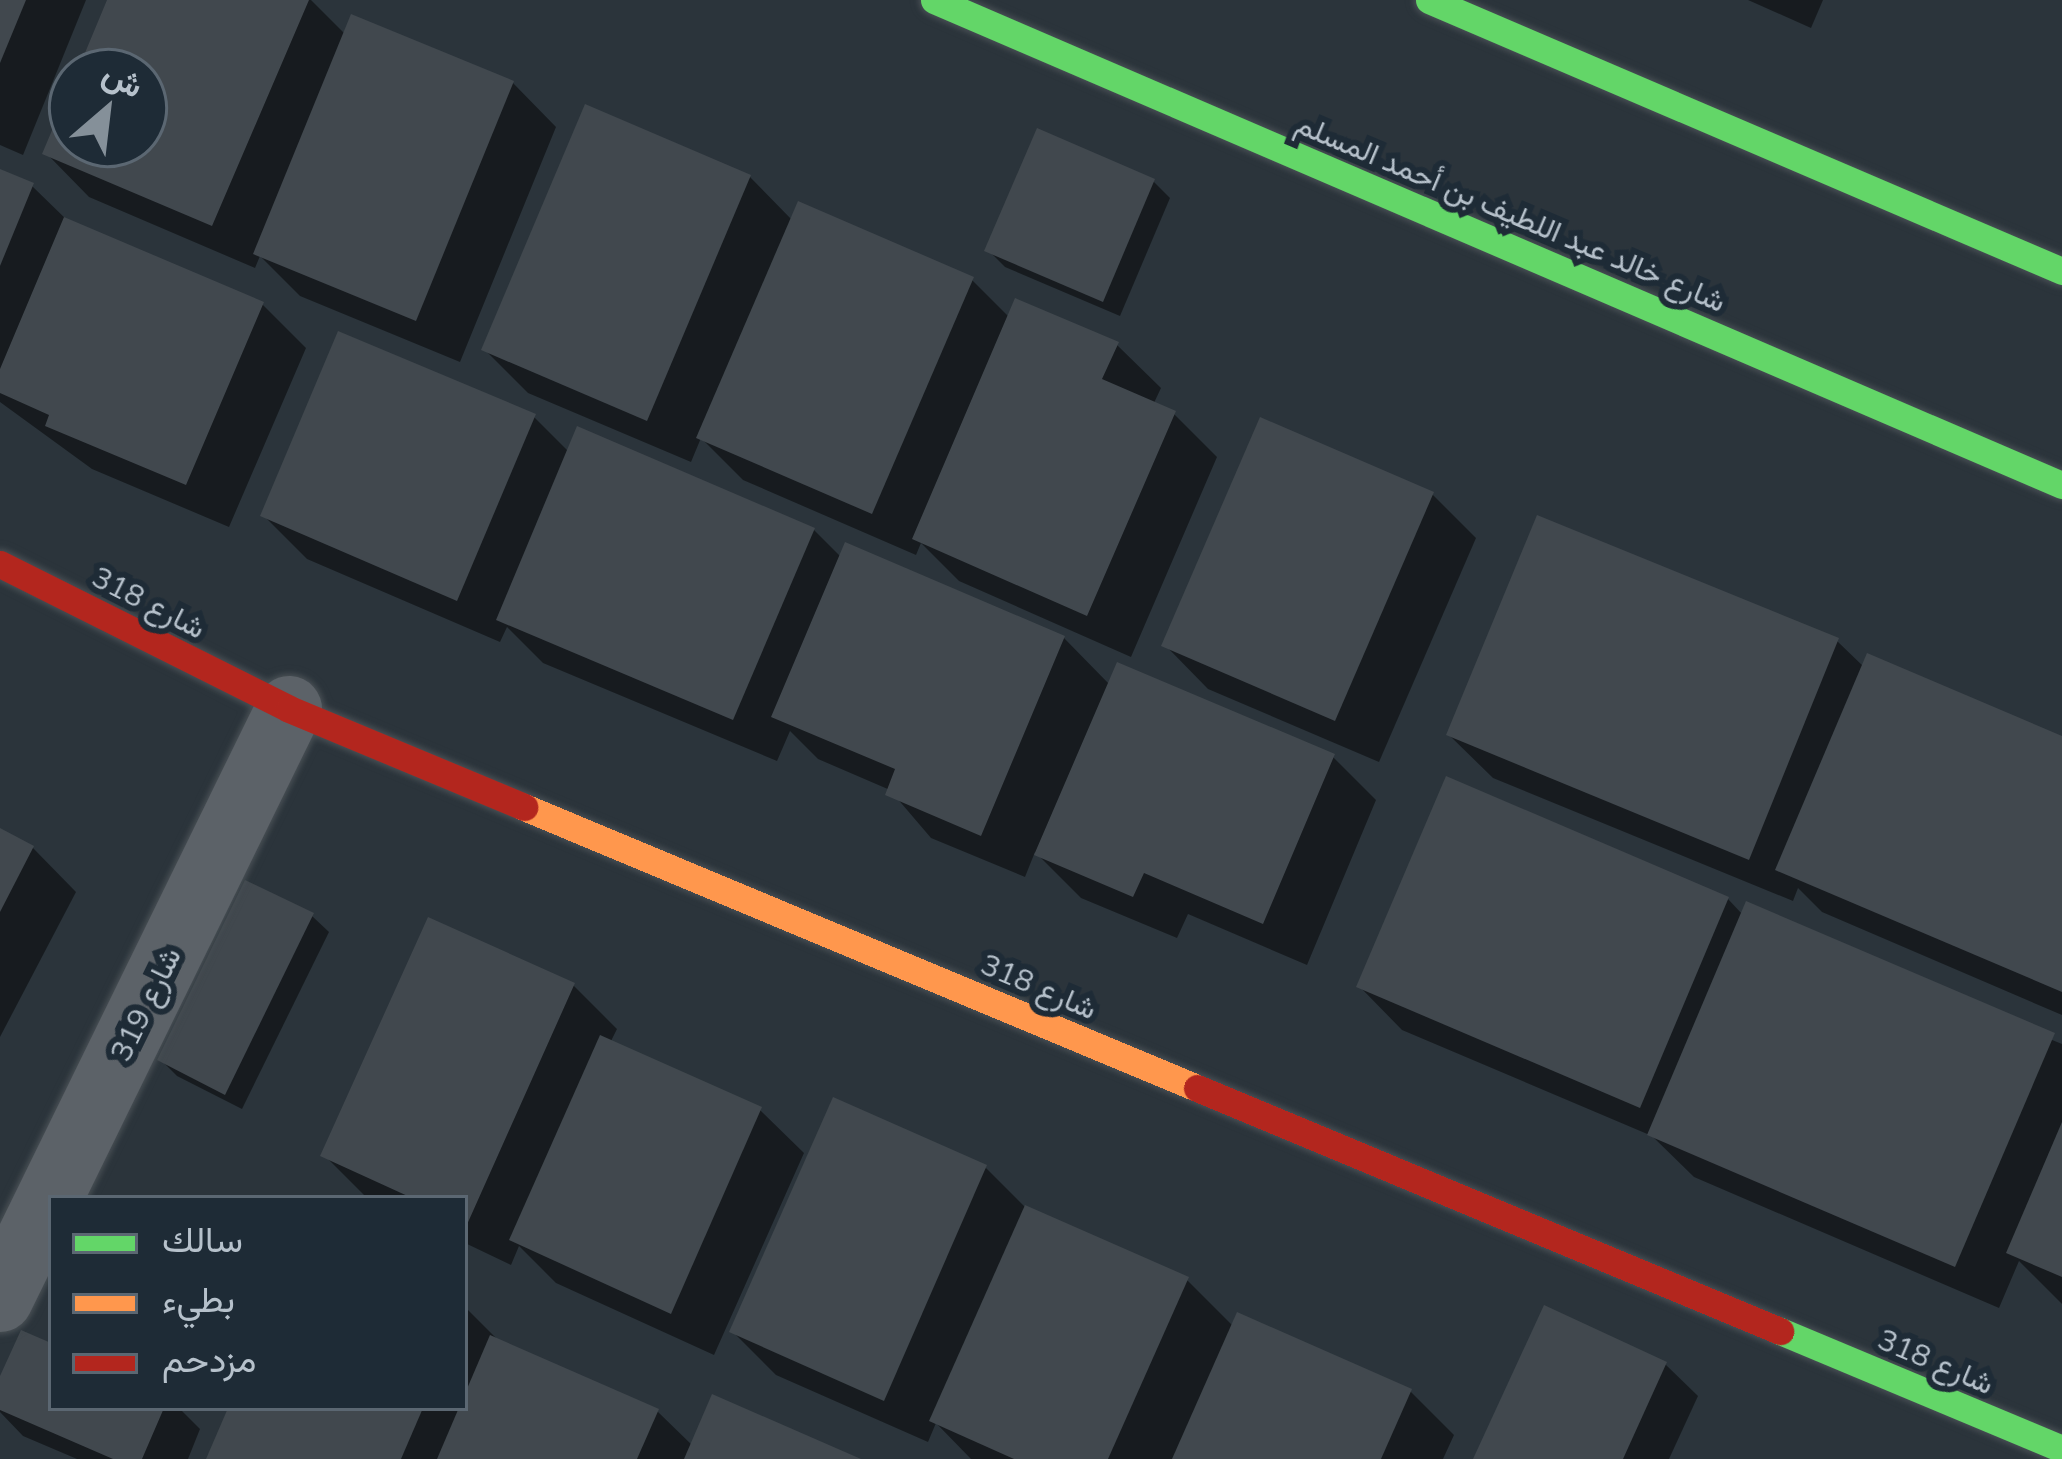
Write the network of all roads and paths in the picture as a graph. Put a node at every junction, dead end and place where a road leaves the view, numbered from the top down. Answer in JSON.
{"nodes":[{"id":1,"x":934,"y":0,"type":"edge"},
{"id":2,"x":1429,"y":0,"type":"edge"},
{"id":3,"x":2062,"y":271,"type":"edge"},
{"id":4,"x":2052,"y":448,"type":"dead end"},
{"id":5,"x":2021,"y":467,"type":"junction"},
{"id":6,"x":2062,"y":485,"type":"edge"},
{"id":7,"x":0,"y":564,"type":"edge"},
{"id":8,"x":289,"y":709,"type":"junction"},
{"id":9,"x":51,"y":1195,"type":"edge"},
{"id":10,"x":48,"y":1201,"type":"edge"},
{"id":11,"x":0,"y":1299,"type":"edge"},
{"id":12,"x":2062,"y":1449,"type":"edge"}],
"edges":[{"from":1,"to":5,"type":"street","name":"شارع خالد عبد اللطيف بن أحمد المسلم"},
{"from":2,"to":3,"type":"street"},
{"from":4,"to":5,"type":"street"},
{"from":5,"to":6,"type":"street","name":"شارع خالد عبد اللطيف بن أحمد المسلم"},
{"from":7,"to":8,"type":"street","name":"شارع 318"},
{"from":8,"to":9,"type":"street","name":"شارع 319"},
{"from":8,"to":12,"type":"street","name":"شارع 318"},
{"from":10,"to":11,"type":"street","name":"شارع 319"}]}
